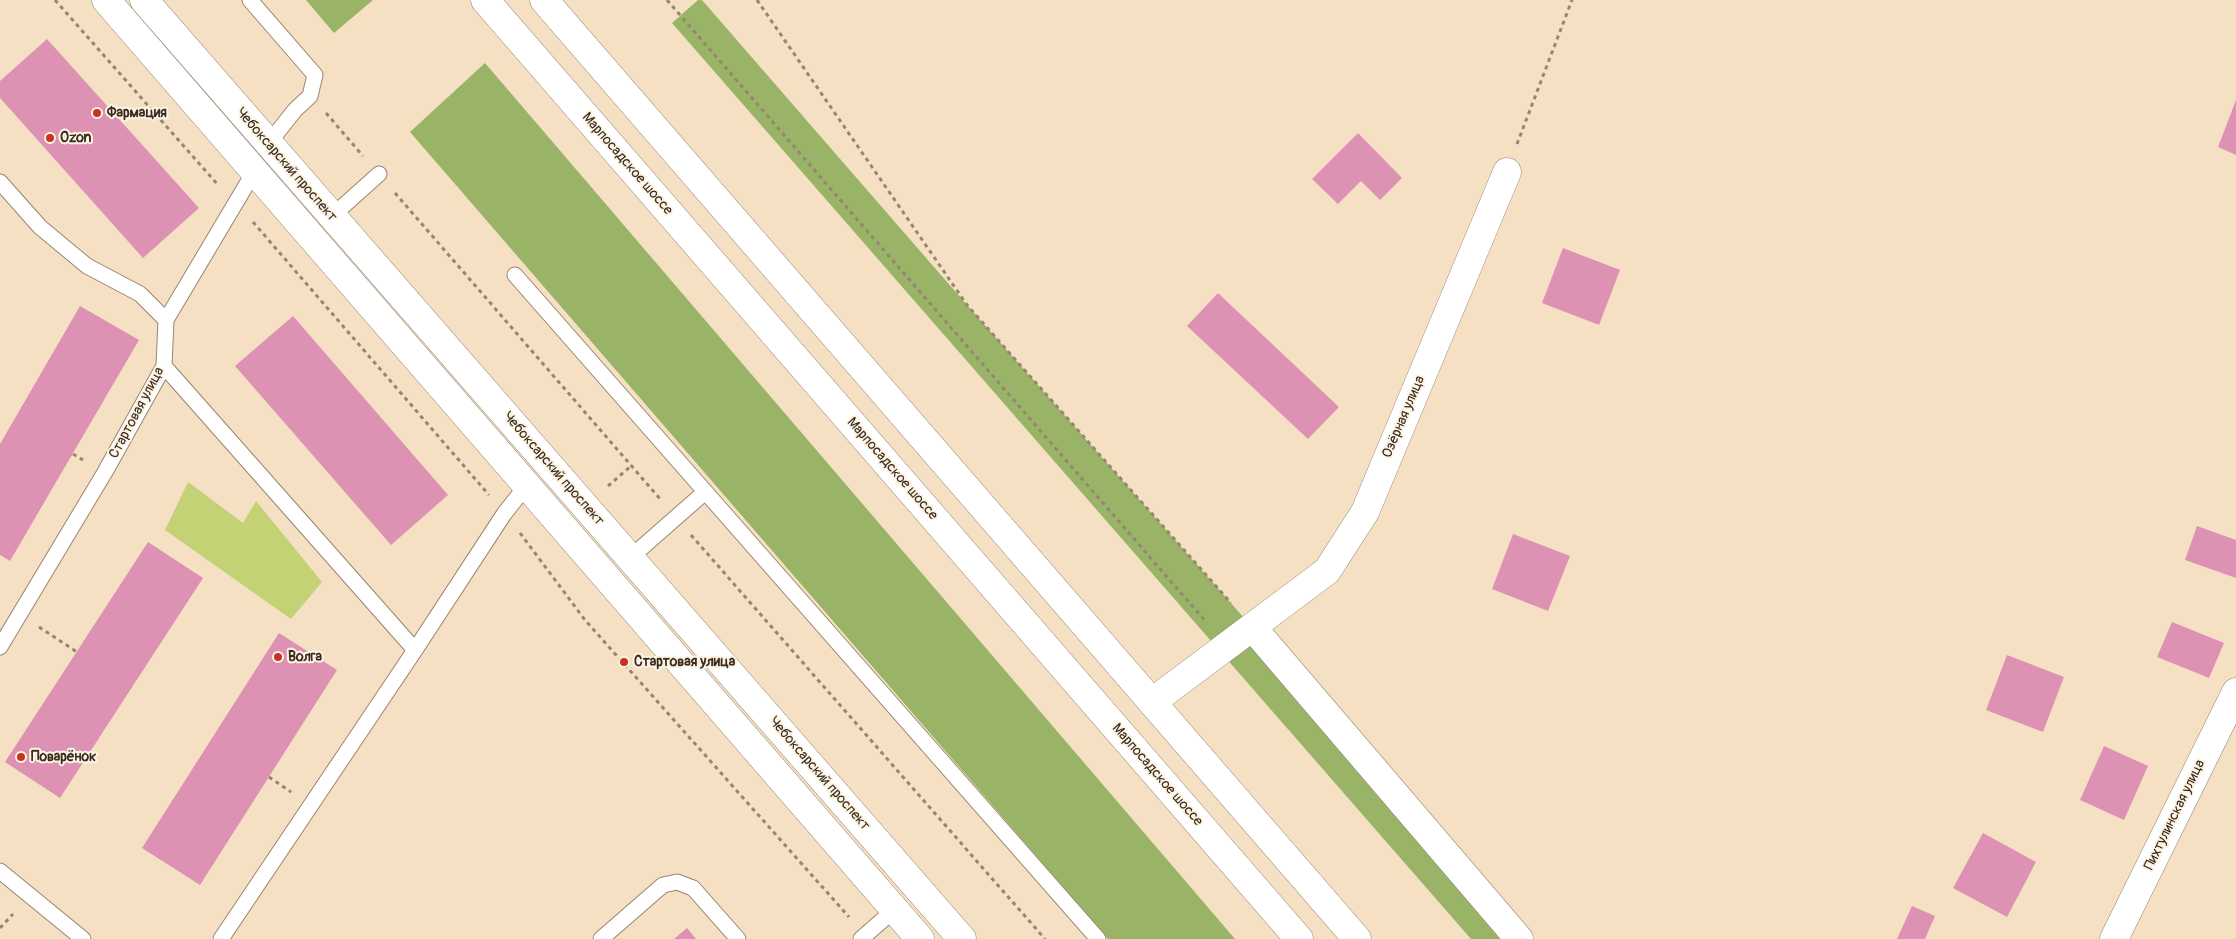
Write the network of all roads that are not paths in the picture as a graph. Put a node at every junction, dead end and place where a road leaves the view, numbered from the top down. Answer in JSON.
{"nodes":[{"id":1,"x":106,"y":0,"type":"edge"},
{"id":2,"x":144,"y":0,"type":"edge"},
{"id":3,"x":250,"y":0,"type":"edge"},
{"id":4,"x":485,"y":0,"type":"edge"},
{"id":5,"x":544,"y":0,"type":"edge"},
{"id":6,"x":268,"y":144,"type":"junction"},
{"id":7,"x":374,"y":169,"type":"road end"},
{"id":8,"x":254,"y":172,"type":"junction"},
{"id":9,"x":1507,"y":172,"type":"road end"},
{"id":10,"x":0,"y":182,"type":"edge"},
{"id":11,"x":331,"y":217,"type":"junction"},
{"id":12,"x":515,"y":275,"type":"dead end"},
{"id":13,"x":166,"y":320,"type":"junction"},
{"id":14,"x":164,"y":366,"type":"junction"},
{"id":15,"x":526,"y":486,"type":"junction"},
{"id":16,"x":705,"y":492,"type":"junction"},
{"id":17,"x":631,"y":558,"type":"junction"},
{"id":18,"x":1253,"y":628,"type":"junction"},
{"id":19,"x":0,"y":647,"type":"edge"},
{"id":20,"x":415,"y":650,"type":"junction"},
{"id":21,"x":2236,"y":692,"type":"edge"},
{"id":22,"x":1152,"y":702,"type":"junction"},
{"id":23,"x":0,"y":871,"type":"edge"},
{"id":24,"x":894,"y":910,"type":"junction"},
{"id":25,"x":83,"y":939,"type":"edge"},
{"id":26,"x":221,"y":939,"type":"edge"},
{"id":27,"x":601,"y":939,"type":"edge"},
{"id":28,"x":738,"y":939,"type":"edge"},
{"id":29,"x":861,"y":939,"type":"edge"},
{"id":30,"x":920,"y":939,"type":"edge"},
{"id":31,"x":962,"y":939,"type":"edge"},
{"id":32,"x":1098,"y":939,"type":"edge"},
{"id":33,"x":1299,"y":939,"type":"edge"},
{"id":34,"x":1357,"y":939,"type":"edge"},
{"id":35,"x":1519,"y":939,"type":"edge"},
{"id":36,"x":2114,"y":939,"type":"edge"}],
"edges":[{"from":1,"to":8,"type":"street","name":"Чебоксарский проспект"},
{"from":2,"to":6,"type":"street","name":"Чебоксарский проспект"},
{"from":3,"to":6,"type":"lane"},
{"from":4,"to":33,"type":"street","name":"Марпосадское шоссе"},
{"from":5,"to":22,"type":"street"},
{"from":6,"to":8,"type":"street"},
{"from":6,"to":11,"type":"street","name":"Чебоксарский проспект"},
{"from":7,"to":11,"type":"lane"},
{"from":8,"to":13,"type":"lane","name":"Стартовая улица"},
{"from":8,"to":15,"type":"street","name":"Чебоксарский проспект"},
{"from":9,"to":18,"type":"street","name":"Озёрная улица"},
{"from":10,"to":13,"type":"lane"},
{"from":11,"to":17,"type":"street","name":"Чебоксарский проспект"},
{"from":12,"to":16,"type":"lane"},
{"from":13,"to":14,"type":"lane","name":"Стартовая улица"},
{"from":14,"to":19,"type":"lane","name":"Стартовая улица"},
{"from":14,"to":20,"type":"lane"},
{"from":15,"to":20,"type":"lane"},
{"from":15,"to":24,"type":"street","name":"Чебоксарский проспект"},
{"from":16,"to":17,"type":"lane"},
{"from":16,"to":32,"type":"lane"},
{"from":17,"to":31,"type":"street","name":"Чебоксарский проспект"},
{"from":18,"to":22,"type":"street","name":"Озёрная улица"},
{"from":18,"to":35,"type":"street"},
{"from":20,"to":26,"type":"lane"},
{"from":21,"to":36,"type":"street","name":"Пихтулинская улица"},
{"from":22,"to":34,"type":"street"},
{"from":23,"to":25,"type":"lane"},
{"from":24,"to":29,"type":"lane"},
{"from":24,"to":30,"type":"street","name":"Чебоксарский проспект"},
{"from":27,"to":28,"type":"lane"}]}
